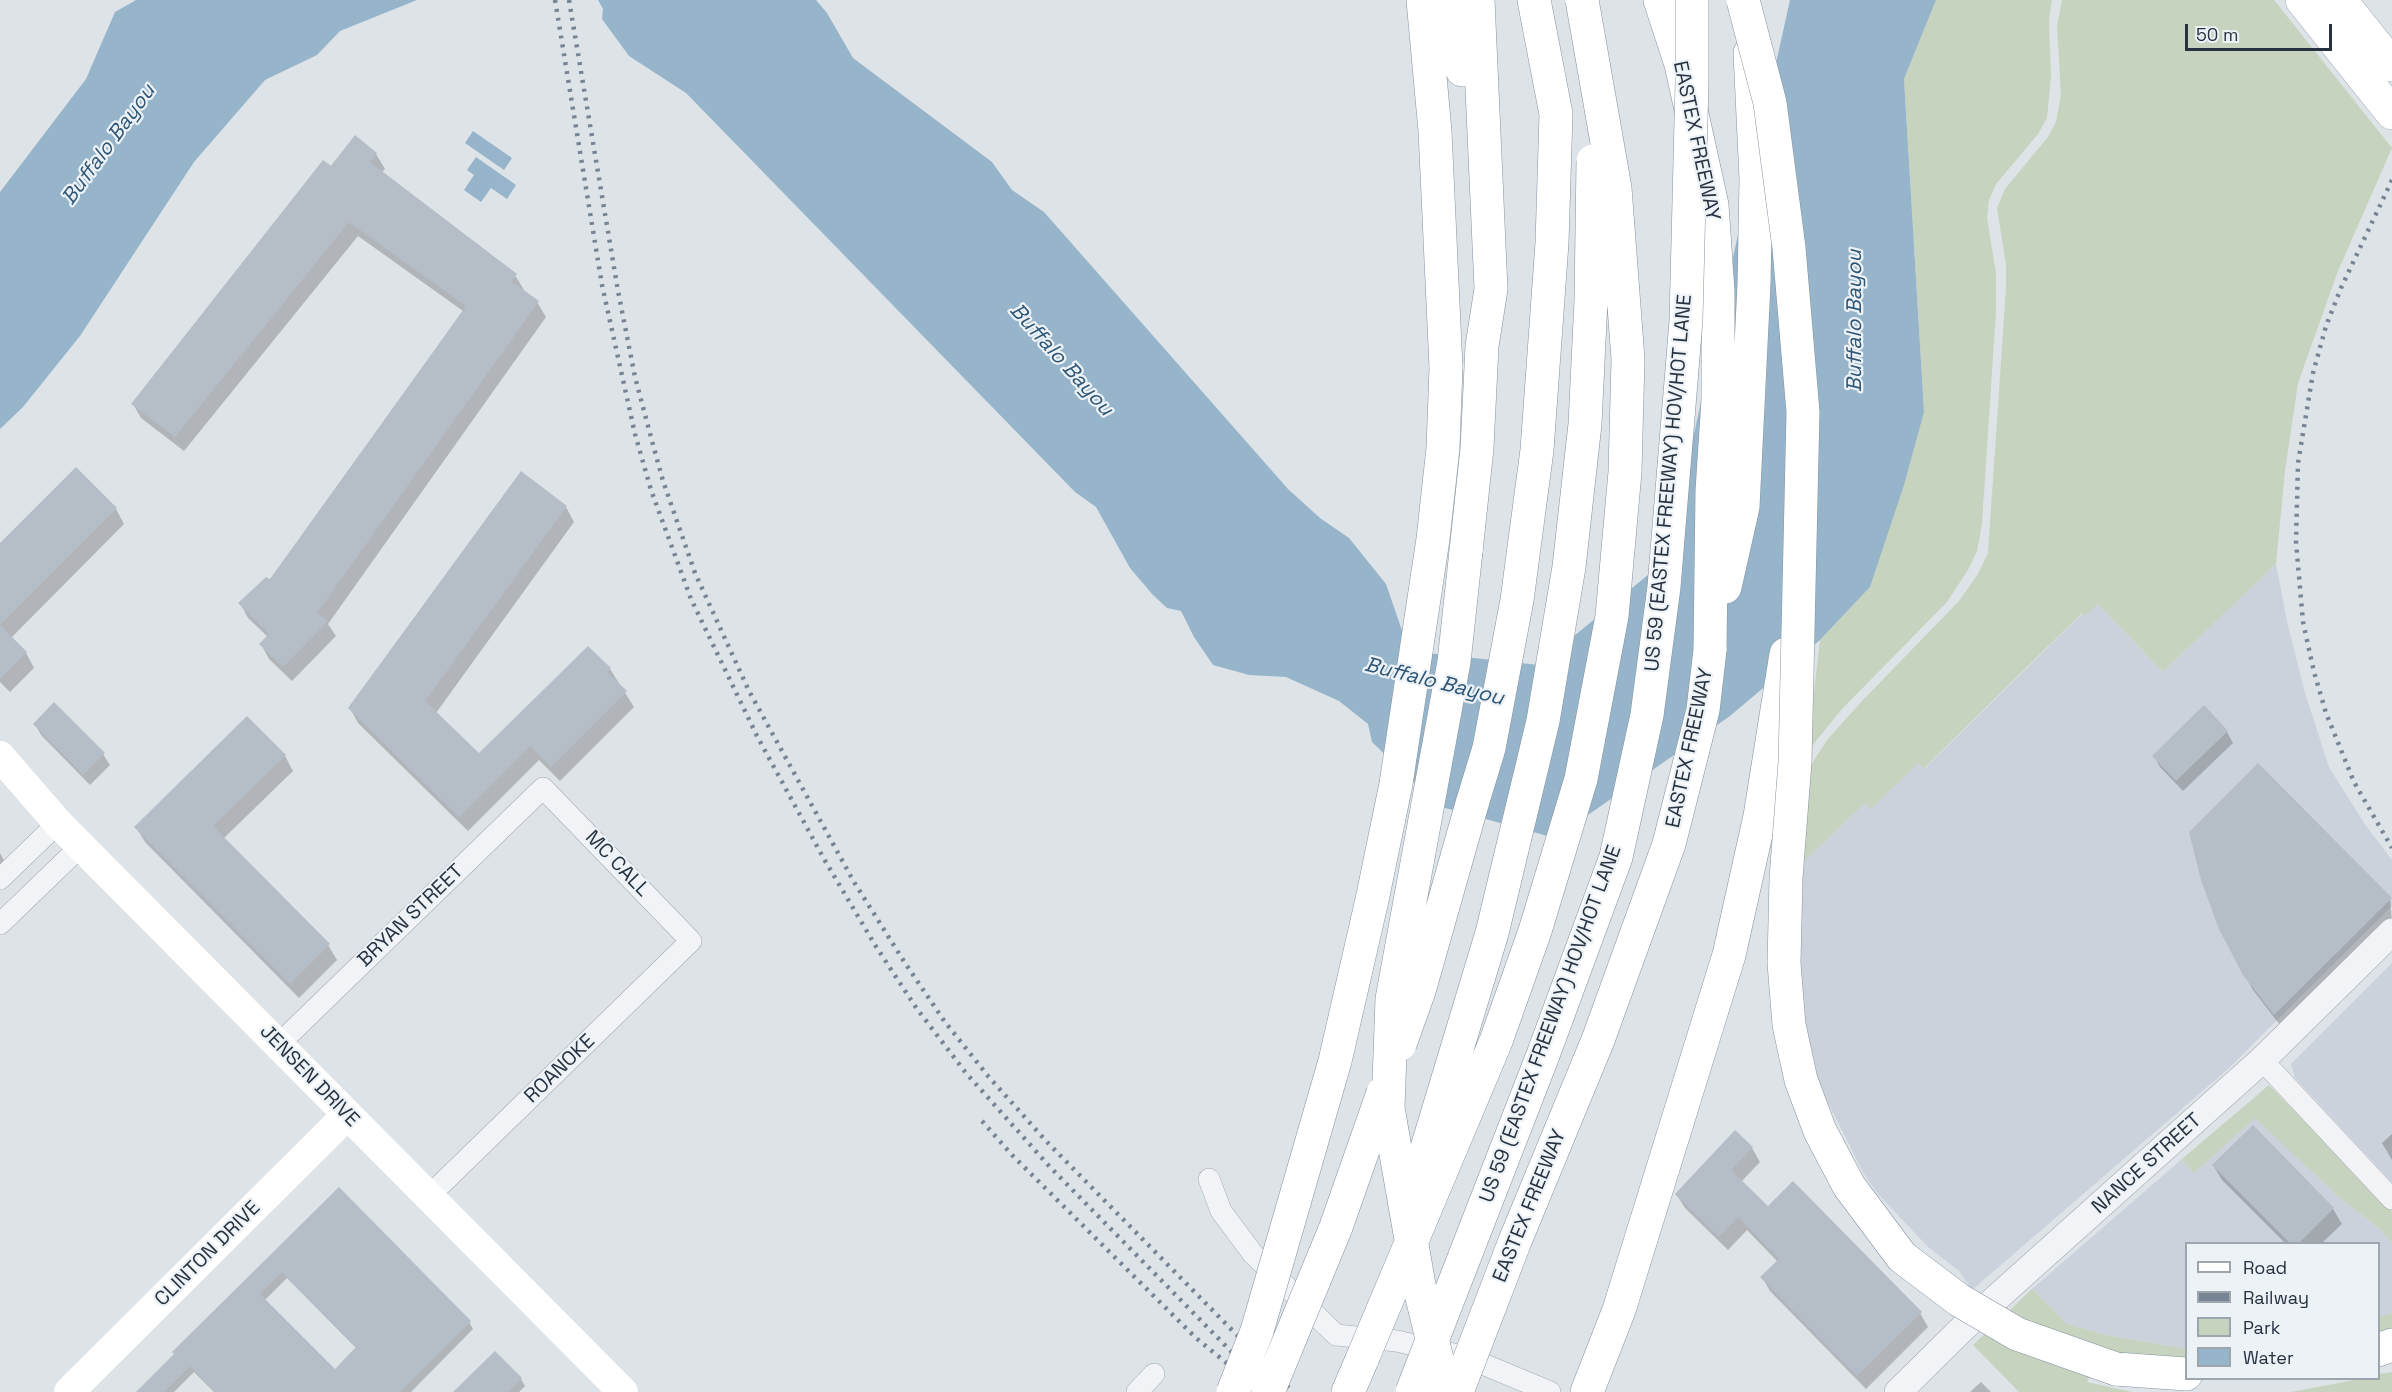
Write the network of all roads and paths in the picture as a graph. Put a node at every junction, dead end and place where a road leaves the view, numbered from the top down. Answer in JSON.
{"nodes":[{"id":1,"x":1423,"y":0,"type":"edge"},
{"id":2,"x":1454,"y":0,"type":"edge"},
{"id":3,"x":1478,"y":0,"type":"edge"},
{"id":4,"x":1534,"y":0,"type":"edge"},
{"id":5,"x":1582,"y":0,"type":"edge"},
{"id":6,"x":1596,"y":0,"type":"edge"},
{"id":7,"x":1660,"y":0,"type":"edge"},
{"id":8,"x":1692,"y":0,"type":"edge"},
{"id":9,"x":1743,"y":0,"type":"edge"},
{"id":10,"x":1748,"y":0,"type":"edge"},
{"id":11,"x":2302,"y":0,"type":"edge"},
{"id":12,"x":2340,"y":0,"type":"edge"},
{"id":13,"x":2392,"y":65,"type":"edge"},
{"id":14,"x":2392,"y":113,"type":"edge"},
{"id":15,"x":1482,"y":346,"type":"junction"},
{"id":16,"x":1799,"y":560,"type":"junction"},
{"id":17,"x":1710,"y":650,"type":"junction"},
{"id":18,"x":0,"y":756,"type":"edge"},
{"id":19,"x":543,"y":788,"type":"joint"},
{"id":20,"x":58,"y":823,"type":"junction"},
{"id":21,"x":81,"y":846,"type":"junction"},
{"id":22,"x":0,"y":879,"type":"edge"},
{"id":23,"x":0,"y":924,"type":"edge"},
{"id":24,"x":2392,"y":932,"type":"edge"},
{"id":25,"x":691,"y":941,"type":"joint"},
{"id":26,"x":279,"y":1044,"type":"junction"},
{"id":27,"x":2262,"y":1060,"type":"junction"},
{"id":28,"x":347,"y":1115,"type":"junction"},
{"id":29,"x":1209,"y":1179,"type":"dead end"},
{"id":30,"x":428,"y":1197,"type":"junction"},
{"id":31,"x":2392,"y":1199,"type":"edge"},
{"id":32,"x":1363,"y":1357,"type":"junction"},
{"id":33,"x":1154,"y":1374,"type":"dead end"},
{"id":34,"x":2185,"y":1374,"type":"edge"},
{"id":35,"x":69,"y":1392,"type":"edge"},
{"id":36,"x":623,"y":1392,"type":"edge"},
{"id":37,"x":1137,"y":1392,"type":"edge"},
{"id":38,"x":1233,"y":1392,"type":"edge"},
{"id":39,"x":1268,"y":1392,"type":"edge"},
{"id":40,"x":1348,"y":1392,"type":"edge"},
{"id":41,"x":1412,"y":1392,"type":"edge"},
{"id":42,"x":1445,"y":1392,"type":"edge"},
{"id":43,"x":1457,"y":1392,"type":"edge"},
{"id":44,"x":1550,"y":1392,"type":"edge"},
{"id":45,"x":1587,"y":1392,"type":"edge"},
{"id":46,"x":1898,"y":1392,"type":"edge"}],
"edges":[{"from":1,"to":38,"type":"main road","bridge":true},
{"from":2,"to":15,"type":"main road"},
{"from":3,"to":15,"type":"main road"},
{"from":4,"to":39,"type":"main road","bridge":true},
{"from":5,"to":32,"type":"main road","bridge":true},
{"from":6,"to":32,"type":"main road","bridge":true},
{"from":7,"to":17,"type":"main road","name":"EASTEX FREEWAY","bridge":true},
{"from":8,"to":41,"type":"main road","name":"US 59 (EASTEX FREEWAY) HOV/HOT LANE","bridge":true},
{"from":9,"to":16,"type":"main road","bridge":true},
{"from":10,"to":17,"type":"main road","bridge":true},
{"from":11,"to":14,"type":"main road"},
{"from":12,"to":13,"type":"main road"},
{"from":15,"to":42,"type":"main road","bridge":true},
{"from":16,"to":34,"type":"main road","bridge":true},
{"from":16,"to":45,"type":"main road","bridge":true},
{"from":17,"to":43,"type":"main road","name":"EASTEX FREEWAY","bridge":true},
{"from":18,"to":20,"type":"main road","name":"JENSEN DRIVE"},
{"from":19,"to":25,"type":"street","name":"MC CALL"},
{"from":19,"to":26,"type":"street","name":"BRYAN STREET"},
{"from":20,"to":21,"type":"main road","name":"JENSEN DRIVE"},
{"from":20,"to":22,"type":"street"},
{"from":21,"to":23,"type":"street"},
{"from":21,"to":26,"type":"main road","name":"JENSEN DRIVE"},
{"from":24,"to":27,"type":"street","name":"NANCE STREET"},
{"from":25,"to":30,"type":"street","name":"ROANOKE"},
{"from":26,"to":28,"type":"main road","name":"JENSEN DRIVE"},
{"from":27,"to":31,"type":"street"},
{"from":27,"to":46,"type":"street","name":"NANCE STREET"},
{"from":28,"to":30,"type":"main road","name":"JENSEN DRIVE"},
{"from":28,"to":35,"type":"main road","name":"CLINTON DRIVE"},
{"from":29,"to":44,"type":"street"},
{"from":30,"to":36,"type":"main road","name":"JENSEN DRIVE"},
{"from":32,"to":40,"type":"main road"},
{"from":33,"to":37,"type":"street"}]}
